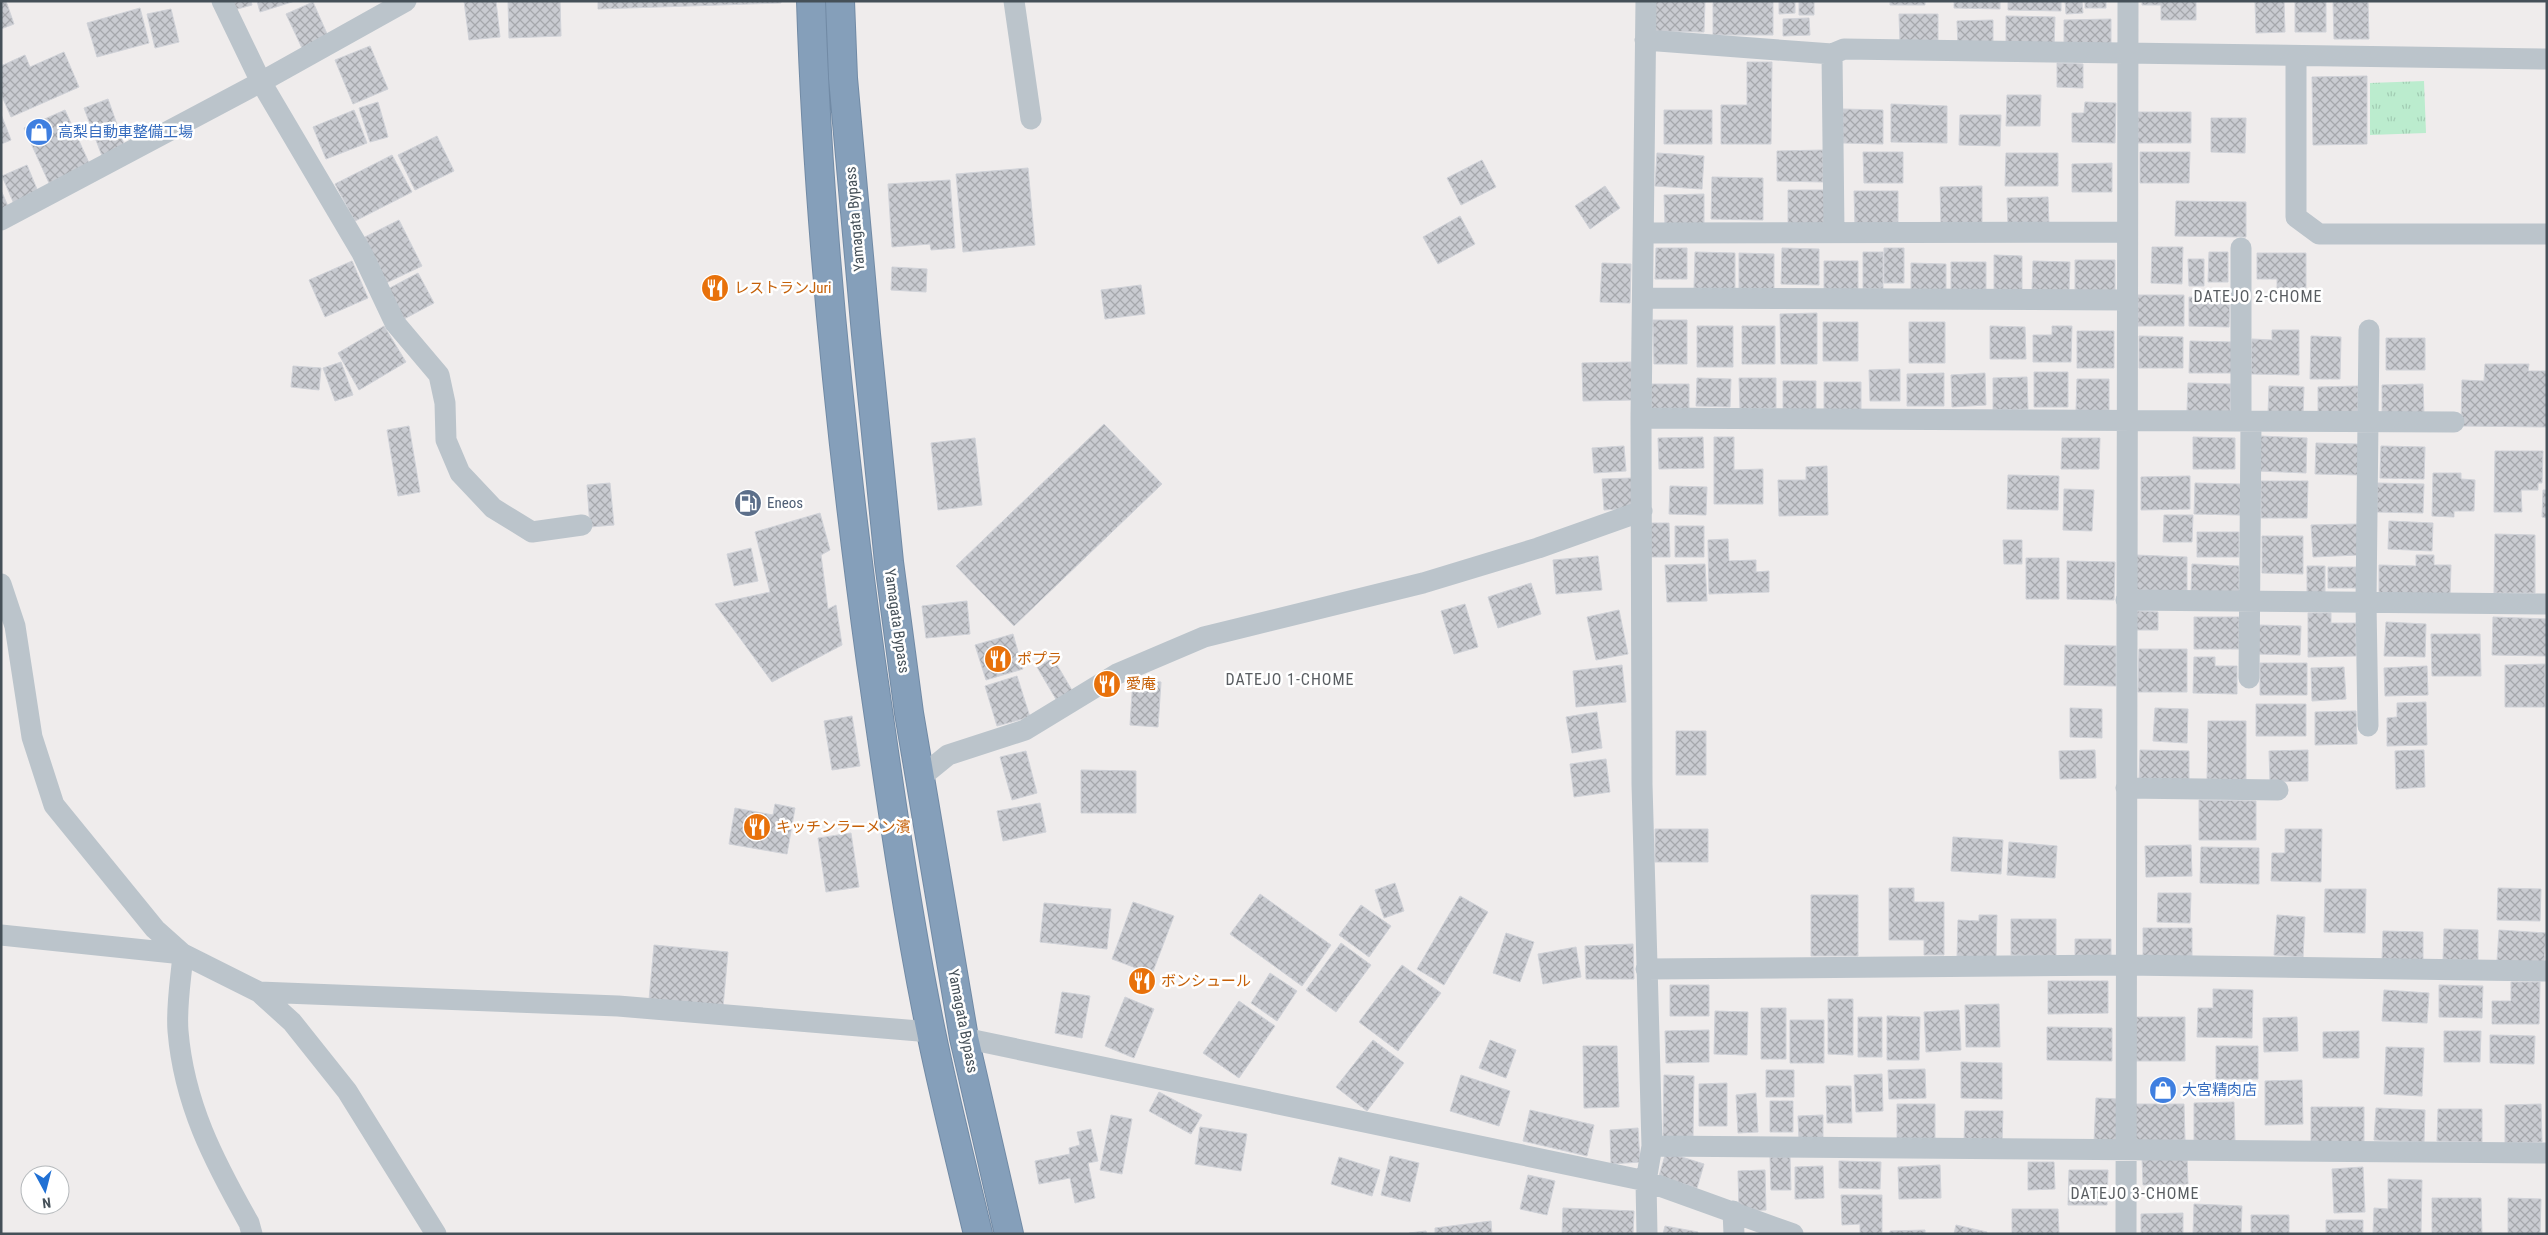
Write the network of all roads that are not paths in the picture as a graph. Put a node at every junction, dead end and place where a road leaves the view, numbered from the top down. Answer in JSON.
{"nodes":[{"id":1,"x":222,"y":1,"type":"edge"},
{"id":2,"x":406,"y":1,"type":"edge"},
{"id":3,"x":811,"y":1,"type":"edge"},
{"id":4,"x":840,"y":1,"type":"edge"},
{"id":5,"x":1014,"y":1,"type":"edge"},
{"id":6,"x":1646,"y":1,"type":"edge"},
{"id":7,"x":2128,"y":1,"type":"edge"},
{"id":8,"x":1646,"y":40,"type":"junction"},
{"id":9,"x":2127,"y":53,"type":"junction"},
{"id":10,"x":1832,"y":54,"type":"junction"},
{"id":11,"x":2296,"y":56,"type":"junction"},
{"id":12,"x":2547,"y":59,"type":"edge"},
{"id":13,"x":261,"y":82,"type":"junction"},
{"id":14,"x":1031,"y":118,"type":"dead end"},
{"id":15,"x":1,"y":220,"type":"edge"},
{"id":16,"x":1834,"y":232,"type":"junction"},
{"id":17,"x":2127,"y":232,"type":"junction"},
{"id":18,"x":1644,"y":233,"type":"junction"},
{"id":19,"x":2547,"y":234,"type":"edge"},
{"id":20,"x":2241,"y":248,"type":"dead end"},
{"id":21,"x":1643,"y":298,"type":"junction"},
{"id":22,"x":2127,"y":300,"type":"junction"},
{"id":23,"x":2369,"y":330,"type":"dead end"},
{"id":24,"x":1641,"y":418,"type":"junction"},
{"id":25,"x":2126,"y":419,"type":"junction"},
{"id":26,"x":2246,"y":421,"type":"junction"},
{"id":27,"x":2368,"y":422,"type":"junction"},
{"id":28,"x":2454,"y":422,"type":"dead end"},
{"id":29,"x":1642,"y":511,"type":"junction"},
{"id":30,"x":582,"y":525,"type":"dead end"},
{"id":31,"x":1,"y":584,"type":"edge"},
{"id":32,"x":2126,"y":600,"type":"junction"},
{"id":33,"x":2248,"y":602,"type":"junction"},
{"id":34,"x":2366,"y":603,"type":"junction"},
{"id":35,"x":2547,"y":604,"type":"edge"},
{"id":36,"x":2249,"y":678,"type":"dead end"},
{"id":37,"x":2368,"y":726,"type":"dead end"},
{"id":38,"x":921,"y":777,"type":"junction"},
{"id":39,"x":2126,"y":788,"type":"junction"},
{"id":40,"x":2278,"y":790,"type":"dead end"},
{"id":41,"x":1,"y":935,"type":"edge"},
{"id":42,"x":183,"y":954,"type":"junction"},
{"id":43,"x":2125,"y":965,"type":"junction"},
{"id":44,"x":1646,"y":970,"type":"junction"},
{"id":45,"x":2547,"y":971,"type":"edge"},
{"id":46,"x":259,"y":992,"type":"junction"},
{"id":47,"x":932,"y":1032,"type":"junction"},
{"id":48,"x":964,"y":1038,"type":"junction"},
{"id":49,"x":1652,"y":1146,"type":"junction"},
{"id":50,"x":2125,"y":1151,"type":"junction"},
{"id":51,"x":2547,"y":1153,"type":"edge"},
{"id":52,"x":1646,"y":1181,"type":"junction"},
{"id":53,"x":1733,"y":1211,"type":"junction"},
{"id":54,"x":252,"y":1234,"type":"edge"},
{"id":55,"x":436,"y":1234,"type":"edge"},
{"id":56,"x":978,"y":1234,"type":"edge"},
{"id":57,"x":1009,"y":1234,"type":"edge"},
{"id":58,"x":1647,"y":1234,"type":"edge"},
{"id":59,"x":1734,"y":1234,"type":"edge"},
{"id":60,"x":1793,"y":1234,"type":"edge"},
{"id":61,"x":2126,"y":1234,"type":"edge"}],
"edges":[{"from":1,"to":13,"type":"street"},
{"from":2,"to":13,"type":"street"},
{"from":3,"to":47,"type":"highway","name":"Yamagata Bypass"},
{"from":4,"to":38,"type":"highway","name":"Yamagata Bypass"},
{"from":5,"to":14,"type":"street"},
{"from":6,"to":8,"type":"street"},
{"from":7,"to":9,"type":"street"},
{"from":8,"to":10,"type":"street"},
{"from":8,"to":18,"type":"street"},
{"from":9,"to":10,"type":"street"},
{"from":9,"to":11,"type":"street"},
{"from":9,"to":17,"type":"street"},
{"from":10,"to":16,"type":"street"},
{"from":11,"to":12,"type":"street"},
{"from":11,"to":19,"type":"street"},
{"from":13,"to":15,"type":"street"},
{"from":13,"to":30,"type":"street"},
{"from":16,"to":17,"type":"street"},
{"from":16,"to":18,"type":"street"},
{"from":17,"to":22,"type":"street"},
{"from":18,"to":21,"type":"street"},
{"from":20,"to":26,"type":"street"},
{"from":21,"to":22,"type":"street"},
{"from":21,"to":24,"type":"street"},
{"from":22,"to":25,"type":"street"},
{"from":23,"to":27,"type":"street"},
{"from":24,"to":25,"type":"street"},
{"from":24,"to":29,"type":"street"},
{"from":25,"to":26,"type":"street"},
{"from":25,"to":32,"type":"street"},
{"from":26,"to":27,"type":"street"},
{"from":26,"to":33,"type":"street"},
{"from":27,"to":28,"type":"street"},
{"from":27,"to":34,"type":"street"},
{"from":29,"to":38,"type":"street"},
{"from":29,"to":44,"type":"street"},
{"from":31,"to":42,"type":"street"},
{"from":32,"to":33,"type":"street"},
{"from":32,"to":39,"type":"street"},
{"from":33,"to":34,"type":"street"},
{"from":33,"to":36,"type":"street"},
{"from":34,"to":35,"type":"street"},
{"from":34,"to":37,"type":"street"},
{"from":38,"to":48,"type":"highway","name":"Yamagata Bypass"},
{"from":39,"to":40,"type":"street"},
{"from":39,"to":43,"type":"street"},
{"from":41,"to":42,"type":"street"},
{"from":42,"to":46,"type":"street"},
{"from":42,"to":54,"type":"street"},
{"from":43,"to":44,"type":"street"},
{"from":43,"to":45,"type":"street"},
{"from":43,"to":50,"type":"street"},
{"from":44,"to":49,"type":"street"},
{"from":46,"to":47,"type":"street"},
{"from":46,"to":55,"type":"street"},
{"from":47,"to":56,"type":"highway","name":"Yamagata Bypass"},
{"from":48,"to":52,"type":"street"},
{"from":48,"to":57,"type":"highway","name":"Yamagata Bypass"},
{"from":49,"to":50,"type":"street"},
{"from":49,"to":52,"type":"street"},
{"from":50,"to":51,"type":"street"},
{"from":50,"to":61,"type":"street"},
{"from":52,"to":53,"type":"street"},
{"from":52,"to":58,"type":"street"},
{"from":53,"to":59,"type":"street"},
{"from":53,"to":60,"type":"street"}]}
